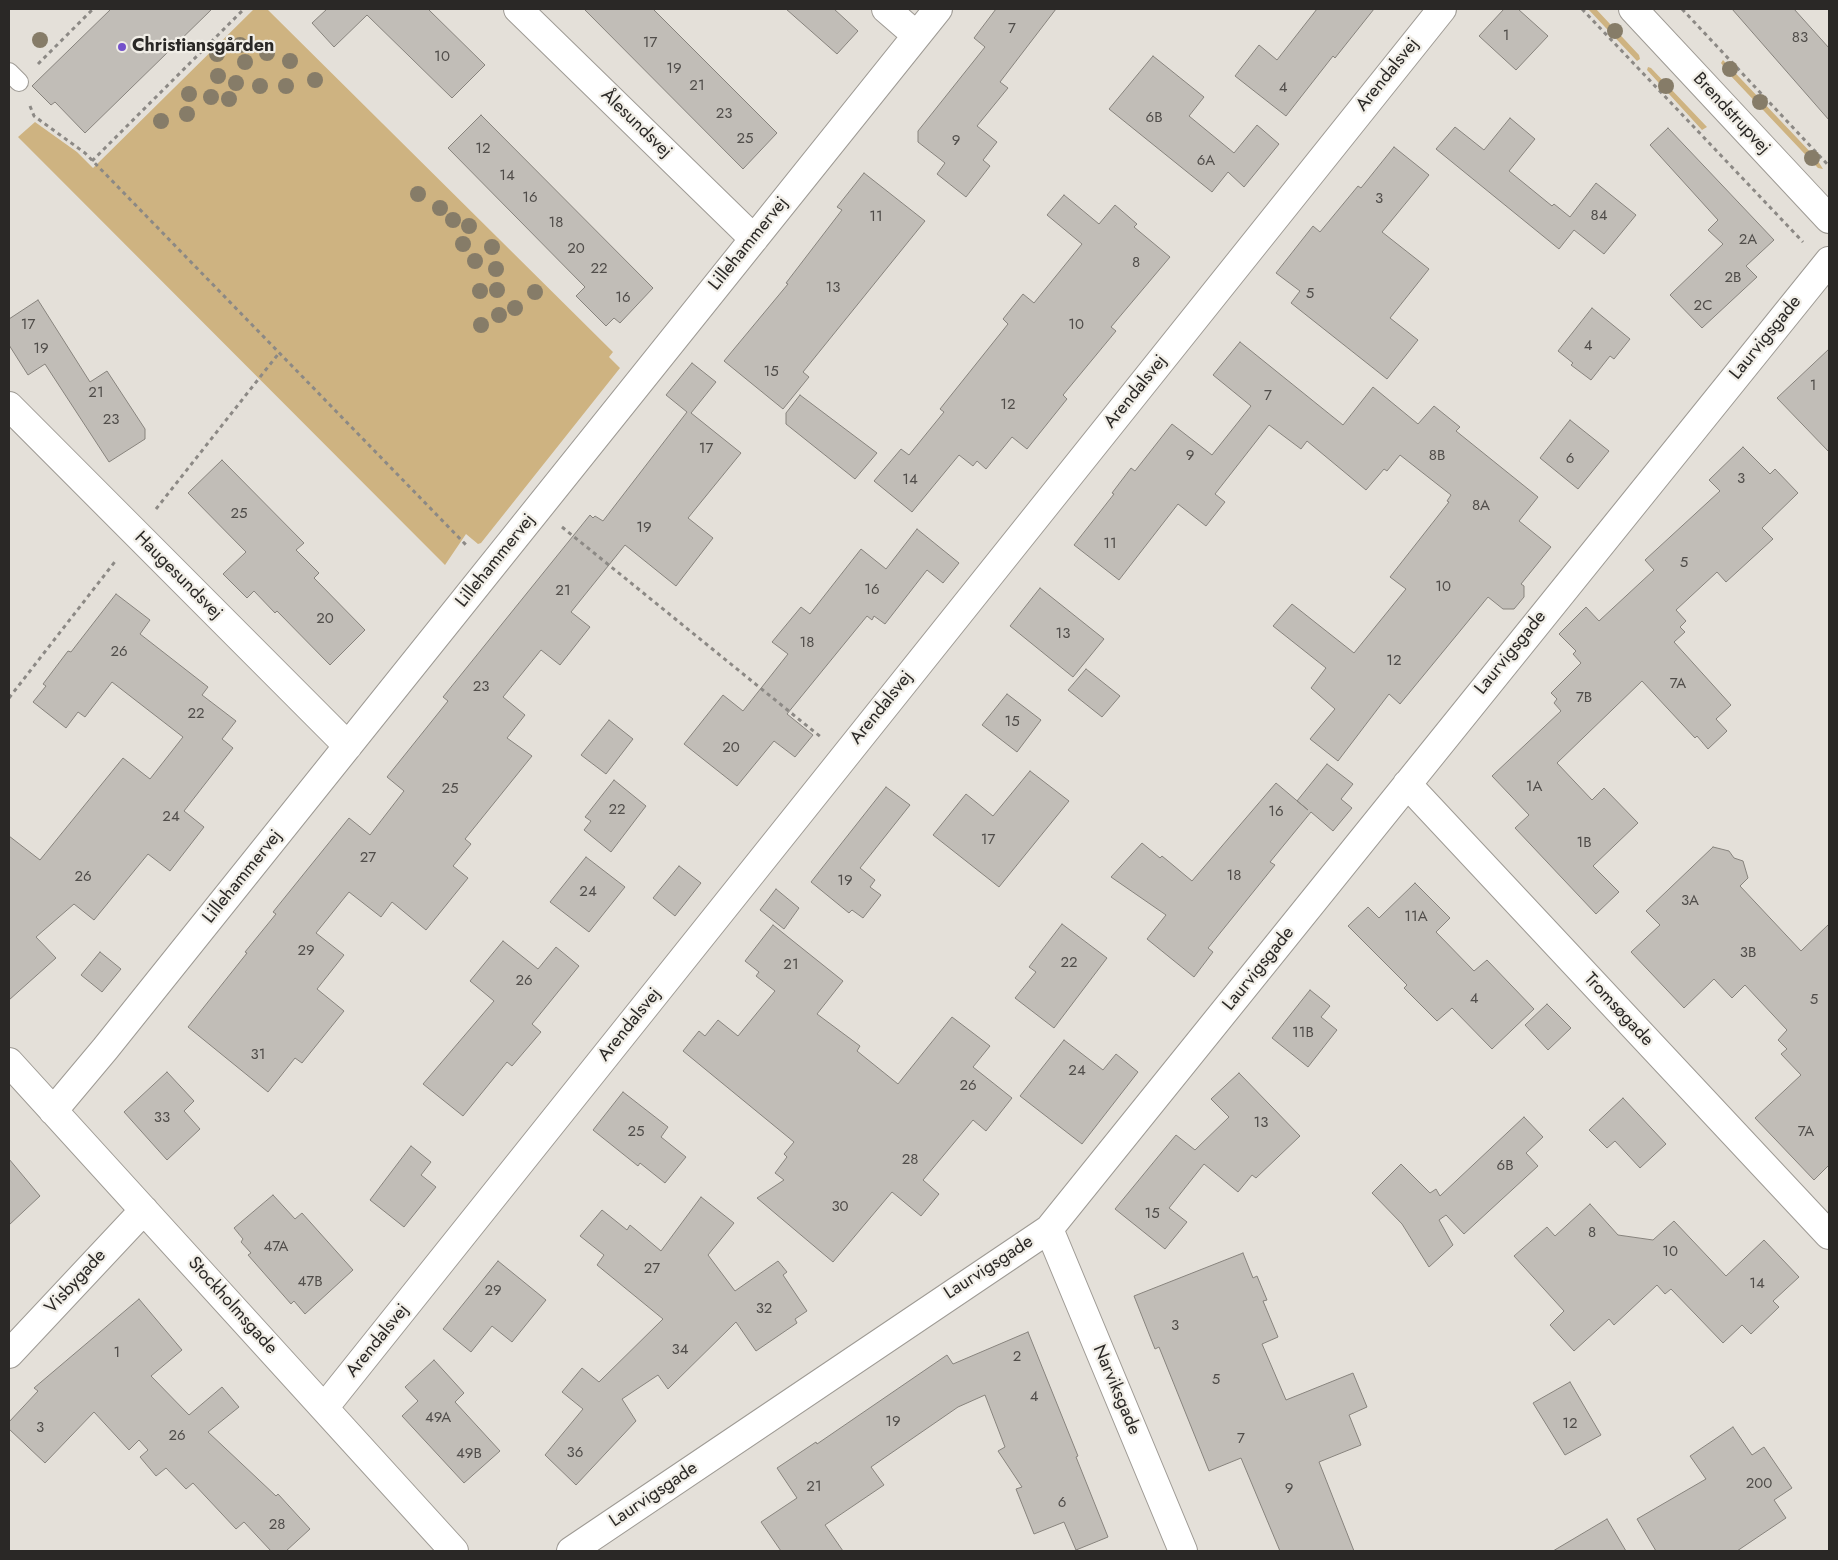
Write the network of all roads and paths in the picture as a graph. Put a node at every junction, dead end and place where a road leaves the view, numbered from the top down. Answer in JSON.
{"nodes":[{"id":1,"x":93,"y":9,"type":"edge"},
{"id":2,"x":244,"y":9,"type":"edge"},
{"id":3,"x":518,"y":9,"type":"edge"},
{"id":4,"x":886,"y":9,"type":"edge"},
{"id":5,"x":938,"y":9,"type":"edge"},
{"id":6,"x":1442,"y":9,"type":"edge"},
{"id":7,"x":1582,"y":9,"type":"edge"},
{"id":8,"x":1633,"y":9,"type":"edge"},
{"id":9,"x":1682,"y":9,"type":"edge"},
{"id":10,"x":916,"y":35,"type":"junction"},
{"id":11,"x":14,"y":77,"type":"edge"},
{"id":12,"x":92,"y":161,"type":"junction"},
{"id":13,"x":1829,"y":166,"type":"edge"},
{"id":14,"x":1829,"y":219,"type":"edge"},
{"id":15,"x":754,"y":239,"type":"junction"},
{"id":16,"x":1827,"y":263,"type":"edge"},
{"id":17,"x":9,"y":406,"type":"edge"},
{"id":18,"x":539,"y":507,"type":"junction"},
{"id":19,"x":489,"y":570,"type":"junction"},
{"id":20,"x":348,"y":746,"type":"junction"},
{"id":21,"x":844,"y":755,"type":"junction"},
{"id":22,"x":1407,"y":784,"type":"junction"},
{"id":23,"x":9,"y":1062,"type":"edge"},
{"id":24,"x":53,"y":1111,"type":"junction"},
{"id":25,"x":144,"y":1210,"type":"junction"},
{"id":26,"x":1050,"y":1229,"type":"junction"},
{"id":27,"x":1829,"y":1235,"type":"edge"},
{"id":28,"x":9,"y":1354,"type":"edge"},
{"id":29,"x":324,"y":1408,"type":"junction"},
{"id":30,"x":454,"y":1551,"type":"edge"},
{"id":31,"x":571,"y":1551,"type":"edge"},
{"id":32,"x":1183,"y":1551,"type":"edge"}],
"edges":[{"from":1,"to":11,"type":"path"},
{"from":2,"to":12,"type":"path"},
{"from":3,"to":15,"type":"street","name":"Ålesundsvej"},
{"from":4,"to":10,"type":"street"},
{"from":5,"to":10,"type":"street","name":"Lillehammervej"},
{"from":6,"to":21,"type":"street","name":"Arendalsvej"},
{"from":7,"to":16,"type":"path"},
{"from":8,"to":14,"type":"street","name":"Brendstrupvej"},
{"from":9,"to":13,"type":"path"},
{"from":10,"to":15,"type":"street","name":"Lillehammervej"},
{"from":11,"to":12,"type":"path"},
{"from":12,"to":19,"type":"path"},
{"from":15,"to":18,"type":"street","name":"Lillehammervej"},
{"from":16,"to":22,"type":"street","name":"Laurvigsgade"},
{"from":17,"to":20,"type":"street","name":"Haugesundsvej"},
{"from":18,"to":19,"type":"street","name":"Lillehammervej"},
{"from":18,"to":21,"type":"path"},
{"from":19,"to":20,"type":"street","name":"Lillehammervej"},
{"from":20,"to":24,"type":"street","name":"Lillehammervej"},
{"from":21,"to":29,"type":"street","name":"Arendalsvej"},
{"from":22,"to":26,"type":"street","name":"Laurvigsgade"},
{"from":22,"to":27,"type":"street","name":"Tromsøgade"},
{"from":23,"to":24,"type":"street","name":"Stockholmsgade"},
{"from":24,"to":25,"type":"street","name":"Stockholmsgade"},
{"from":25,"to":28,"type":"street","name":"Visbygade"},
{"from":25,"to":29,"type":"street","name":"Stockholmsgade"},
{"from":26,"to":31,"type":"street","name":"Laurvigsgade"},
{"from":26,"to":32,"type":"street","name":"Narviksgade"},
{"from":29,"to":30,"type":"street","name":"Stockholmsgade"}]}
